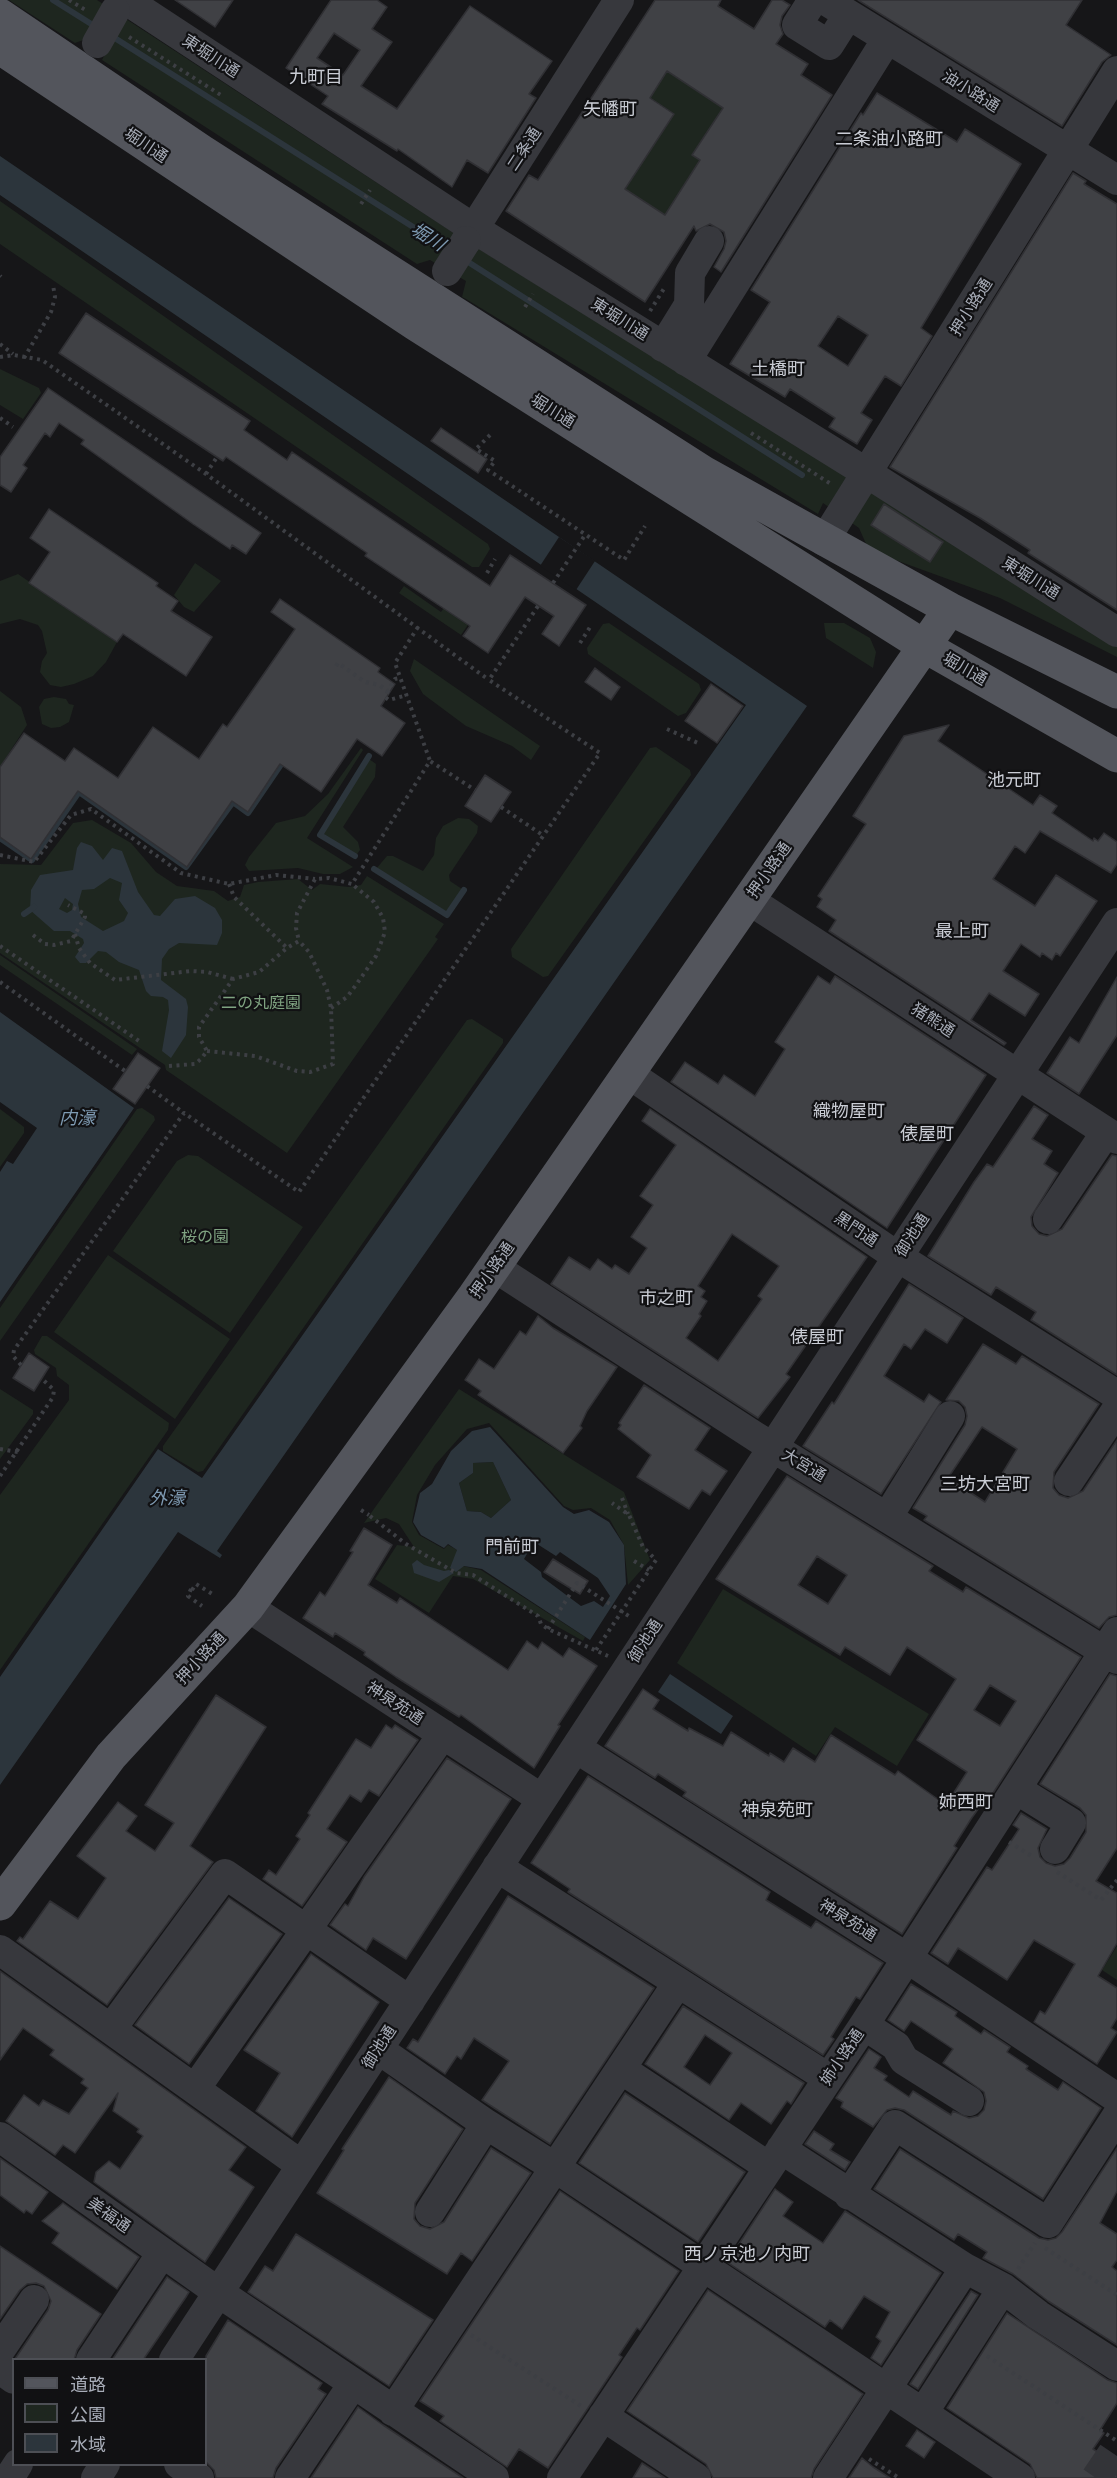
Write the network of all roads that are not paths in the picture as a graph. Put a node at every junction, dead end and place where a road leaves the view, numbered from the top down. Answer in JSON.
{"nodes":[{"id":1,"x":619,"y":0,"type":"edge"},
{"id":2,"x":813,"y":0,"type":"edge"},
{"id":3,"x":121,"y":4,"type":"edge"},
{"id":4,"x":836,"y":7,"type":"edge"},
{"id":5,"x":0,"y":15,"type":"edge"},
{"id":6,"x":887,"y":39,"type":"junction"},
{"id":7,"x":0,"y":48,"type":"edge"},
{"id":8,"x":89,"y":56,"type":"junction"},
{"id":9,"x":1117,"y":71,"type":"edge"},
{"id":10,"x":1068,"y":151,"type":"junction"},
{"id":11,"x":1117,"y":180,"type":"edge"},
{"id":12,"x":470,"y":235,"type":"junction"},
{"id":13,"x":709,"y":241,"type":"dead end"},
{"id":14,"x":430,"y":299,"type":"junction"},
{"id":15,"x":675,"y":354,"type":"junction"},
{"id":16,"x":863,"y":478,"type":"junction"},
{"id":17,"x":831,"y":528,"type":"junction"},
{"id":18,"x":950,"y":609,"type":"junction"},
{"id":19,"x":1117,"y":632,"type":"edge"},
{"id":20,"x":924,"y":646,"type":"junction"},
{"id":21,"x":1117,"y":693,"type":"edge"},
{"id":22,"x":1117,"y":756,"type":"edge"},
{"id":23,"x":749,"y":900,"type":"junction"},
{"id":24,"x":1116,"y":925,"type":"edge"},
{"id":25,"x":629,"y":1074,"type":"junction"},
{"id":26,"x":1017,"y":1075,"type":"junction"},
{"id":27,"x":1111,"y":1135,"type":"edge"},
{"id":28,"x":1048,"y":1219,"type":"dead end"},
{"id":29,"x":898,"y":1257,"type":"junction"},
{"id":30,"x":494,"y":1267,"type":"junction"},
{"id":31,"x":1117,"y":1395,"type":"edge"},
{"id":32,"x":1117,"y":1409,"type":"edge"},
{"id":33,"x":950,"y":1416,"type":"dead end"},
{"id":34,"x":773,"y":1446,"type":"junction"},
{"id":35,"x":1069,"y":1481,"type":"dead end"},
{"id":36,"x":888,"y":1516,"type":"junction"},
{"id":37,"x":248,"y":1607,"type":"junction"},
{"id":38,"x":1113,"y":1648,"type":"edge"},
{"id":39,"x":442,"y":1734,"type":"junction"},
{"id":40,"x":576,"y":1748,"type":"junction"},
{"id":41,"x":1016,"y":1789,"type":"junction"},
{"id":42,"x":542,"y":1799,"type":"junction"},
{"id":43,"x":1055,"y":1849,"type":"dead end"},
{"id":44,"x":497,"y":1867,"type":"junction"},
{"id":45,"x":0,"y":1904,"type":"edge"},
{"id":46,"x":308,"y":1932,"type":"junction"},
{"id":47,"x":0,"y":1950,"type":"edge"},
{"id":48,"x":907,"y":1958,"type":"junction"},
{"id":49,"x":676,"y":1984,"type":"junction"},
{"id":50,"x":410,"y":2001,"type":"junction"},
{"id":51,"x":864,"y":2025,"type":"junction"},
{"id":52,"x":111,"y":2029,"type":"junction"},
{"id":53,"x":378,"y":2049,"type":"junction"},
{"id":54,"x":621,"y":2069,"type":"junction"},
{"id":55,"x":828,"y":2078,"type":"junction"},
{"id":56,"x":195,"y":2089,"type":"junction"},
{"id":57,"x":1117,"y":2098,"type":"edge"},
{"id":58,"x":969,"y":2101,"type":"dead end"},
{"id":59,"x":1117,"y":2116,"type":"edge"},
{"id":60,"x":486,"y":2124,"type":"junction"},
{"id":61,"x":0,"y":2138,"type":"edge"},
{"id":62,"x":775,"y":2158,"type":"junction"},
{"id":63,"x":302,"y":2165,"type":"junction"},
{"id":64,"x":556,"y":2168,"type":"junction"},
{"id":65,"x":849,"y":2195,"type":"junction"},
{"id":66,"x":430,"y":2212,"type":"dead end"},
{"id":67,"x":162,"y":2253,"type":"junction"},
{"id":68,"x":704,"y":2266,"type":"junction"},
{"id":69,"x":965,"y":2268,"type":"junction"},
{"id":70,"x":1003,"y":2288,"type":"junction"},
{"id":71,"x":218,"y":2292,"type":"junction"},
{"id":72,"x":34,"y":2300,"type":"dead end"},
{"id":73,"x":0,"y":2350,"type":"edge"},
{"id":74,"x":92,"y":2358,"type":"edge"},
{"id":75,"x":175,"y":2358,"type":"edge"},
{"id":76,"x":1117,"y":2366,"type":"edge"},
{"id":77,"x":353,"y":2384,"type":"junction"},
{"id":78,"x":886,"y":2388,"type":"junction"},
{"id":79,"x":393,"y":2411,"type":"junction"},
{"id":80,"x":923,"y":2413,"type":"junction"},
{"id":81,"x":602,"y":2418,"type":"junction"},
{"id":82,"x":182,"y":2466,"type":"edge"},
{"id":83,"x":199,"y":2478,"type":"edge"},
{"id":84,"x":290,"y":2478,"type":"edge"},
{"id":85,"x":494,"y":2478,"type":"edge"},
{"id":86,"x":562,"y":2478,"type":"edge"},
{"id":87,"x":696,"y":2478,"type":"edge"},
{"id":88,"x":828,"y":2478,"type":"edge"},
{"id":89,"x":1020,"y":2478,"type":"edge"}],
"edges":[{"from":1,"to":12,"type":"street","name":"二条通"},
{"from":2,"to":4,"type":"street"},
{"from":3,"to":8,"type":"street","bridge":true},
{"from":3,"to":12,"type":"street","name":"東堀川通"},
{"from":4,"to":6,"type":"street","name":"油小路通"},
{"from":5,"to":8,"type":"main road","name":"堀川通"},
{"from":6,"to":10,"type":"street","name":"油小路通"},
{"from":6,"to":15,"type":"street"},
{"from":7,"to":20,"type":"main road","name":"堀川通"},
{"from":8,"to":14,"type":"main road","name":"堀川通"},
{"from":9,"to":10,"type":"street","name":"押小路通"},
{"from":10,"to":11,"type":"street","name":"油小路通"},
{"from":10,"to":16,"type":"street","name":"押小路通"},
{"from":12,"to":14,"type":"street","name":"二条通","bridge":true},
{"from":12,"to":15,"type":"street","name":"東堀川通"},
{"from":13,"to":15,"type":"street"},
{"from":14,"to":17,"type":"main road","name":"堀川通"},
{"from":15,"to":16,"type":"street","name":"東堀川通"},
{"from":16,"to":17,"type":"street","name":"押小路通"},
{"from":16,"to":19,"type":"street","name":"東堀川通"},
{"from":17,"to":18,"type":"main road","name":"堀川通"},
{"from":18,"to":20,"type":"main road","name":"押小路通"},
{"from":18,"to":21,"type":"main road","name":"堀川通"},
{"from":20,"to":22,"type":"main road","name":"堀川通"},
{"from":20,"to":23,"type":"main road","name":"押小路通"},
{"from":23,"to":25,"type":"main road","name":"押小路通"},
{"from":23,"to":26,"type":"street","name":"猪熊通"},
{"from":24,"to":26,"type":"street","name":"御池通"},
{"from":25,"to":29,"type":"street","name":"黒門通"},
{"from":25,"to":30,"type":"main road","name":"押小路通"},
{"from":26,"to":27,"type":"street","name":"猪熊通"},
{"from":26,"to":29,"type":"street","name":"御池通"},
{"from":27,"to":28,"type":"street"},
{"from":29,"to":31,"type":"street","name":"黒門通"},
{"from":29,"to":34,"type":"street","name":"御池通"},
{"from":30,"to":34,"type":"street","name":"大宮通"},
{"from":30,"to":37,"type":"main road","name":"押小路通"},
{"from":32,"to":35,"type":"street"},
{"from":33,"to":36,"type":"street"},
{"from":34,"to":36,"type":"street","name":"大宮通"},
{"from":34,"to":40,"type":"street","name":"御池通"},
{"from":36,"to":38,"type":"street","name":"大宮通"},
{"from":37,"to":39,"type":"street","name":"神泉苑通"},
{"from":37,"to":45,"type":"main road","name":"押小路通"},
{"from":38,"to":41,"type":"street","name":"姉小路通"},
{"from":39,"to":42,"type":"street","name":"神泉苑通"},
{"from":39,"to":46,"type":"street"},
{"from":40,"to":42,"type":"street","name":"御池通"},
{"from":40,"to":48,"type":"street","name":"神泉苑通"},
{"from":41,"to":43,"type":"street"},
{"from":41,"to":48,"type":"street","name":"姉小路通"},
{"from":42,"to":44,"type":"street","name":"御池通"},
{"from":44,"to":49,"type":"street"},
{"from":44,"to":50,"type":"street","name":"御池通"},
{"from":46,"to":50,"type":"street"},
{"from":46,"to":52,"type":"street"},
{"from":46,"to":56,"type":"street"},
{"from":47,"to":52,"type":"street"},
{"from":48,"to":51,"type":"street","name":"姉小路通"},
{"from":48,"to":57,"type":"street","name":"神泉苑通"},
{"from":49,"to":54,"type":"street"},
{"from":49,"to":55,"type":"street"},
{"from":50,"to":53,"type":"street","name":"御池通"},
{"from":51,"to":55,"type":"street","name":"姉小路通"},
{"from":51,"to":58,"type":"street"},
{"from":52,"to":56,"type":"street"},
{"from":53,"to":60,"type":"street"},
{"from":53,"to":63,"type":"street","name":"御池通"},
{"from":54,"to":62,"type":"street"},
{"from":54,"to":64,"type":"street"},
{"from":55,"to":62,"type":"street","name":"姉小路通"},
{"from":56,"to":63,"type":"street"},
{"from":59,"to":65,"type":"street"},
{"from":60,"to":64,"type":"street"},
{"from":60,"to":66,"type":"street"},
{"from":61,"to":67,"type":"street","name":"美福通"},
{"from":62,"to":65,"type":"street"},
{"from":62,"to":68,"type":"street","name":"姉小路通"},
{"from":63,"to":71,"type":"street","name":"御池通"},
{"from":64,"to":68,"type":"street"},
{"from":64,"to":79,"type":"street"},
{"from":65,"to":69,"type":"street"},
{"from":67,"to":71,"type":"street","name":"美福通"},
{"from":67,"to":74,"type":"street"},
{"from":68,"to":78,"type":"street"},
{"from":68,"to":81,"type":"street","name":"姉小路通"},
{"from":69,"to":70,"type":"street"},
{"from":69,"to":78,"type":"street"},
{"from":70,"to":76,"type":"street"},
{"from":70,"to":80,"type":"street"},
{"from":71,"to":75,"type":"street","name":"御池通"},
{"from":71,"to":77,"type":"street","name":"美福通"},
{"from":72,"to":73,"type":"street"},
{"from":77,"to":79,"type":"street","name":"美福通"},
{"from":77,"to":84,"type":"street"},
{"from":78,"to":80,"type":"street"},
{"from":78,"to":88,"type":"street"},
{"from":79,"to":85,"type":"street","name":"美福通"},
{"from":80,"to":89,"type":"street"},
{"from":81,"to":86,"type":"street","name":"姉小路通"},
{"from":81,"to":87,"type":"street"},
{"from":82,"to":83,"type":"street"}]}
